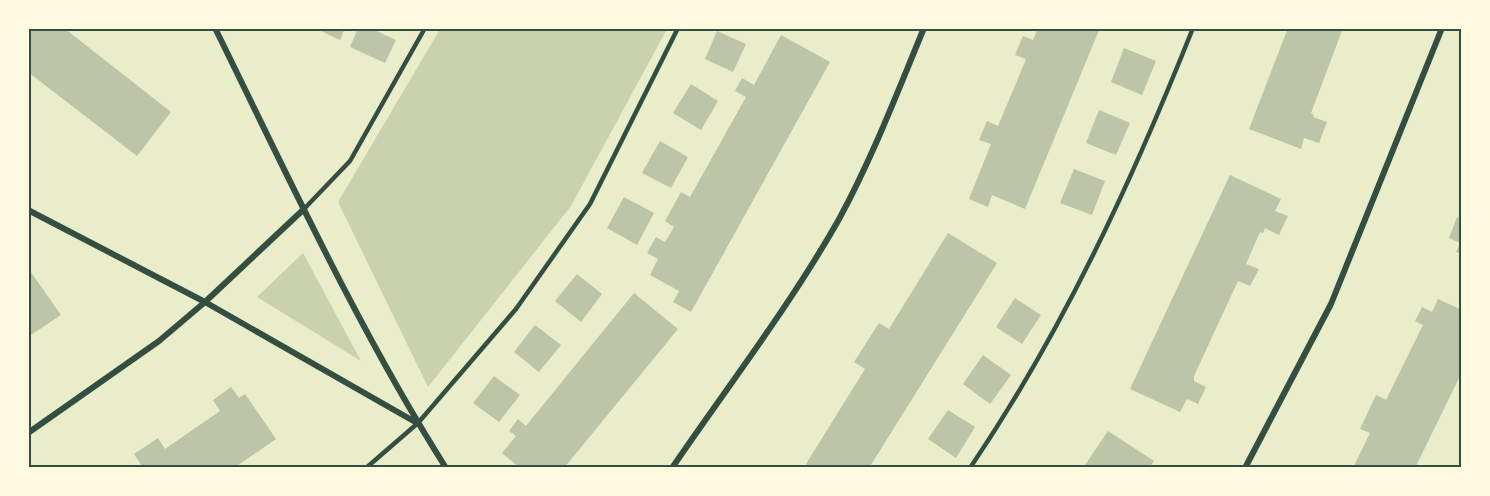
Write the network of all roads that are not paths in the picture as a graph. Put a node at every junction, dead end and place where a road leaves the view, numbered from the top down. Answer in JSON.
{"nodes":[{"id":1,"x":215,"y":28,"type":"edge"},
{"id":2,"x":425,"y":28,"type":"edge"},
{"id":3,"x":678,"y":28,"type":"edge"},
{"id":4,"x":924,"y":28,"type":"edge"},
{"id":5,"x":1193,"y":28,"type":"edge"},
{"id":6,"x":1442,"y":28,"type":"edge"},
{"id":7,"x":304,"y":209,"type":"junction"},
{"id":8,"x":28,"y":210,"type":"edge"},
{"id":9,"x":205,"y":302,"type":"junction"},
{"id":10,"x":418,"y":423,"type":"junction"},
{"id":11,"x":28,"y":433,"type":"edge"},
{"id":12,"x":366,"y":468,"type":"edge"},
{"id":13,"x":446,"y":468,"type":"edge"},
{"id":14,"x":672,"y":468,"type":"edge"},
{"id":15,"x":970,"y":468,"type":"edge"},
{"id":16,"x":1245,"y":468,"type":"edge"}],
"edges":[{"from":1,"to":7,"type":"street"},
{"from":2,"to":7,"type":"lane"},
{"from":3,"to":10,"type":"lane"},
{"from":4,"to":14,"type":"street"},
{"from":5,"to":15,"type":"lane"},
{"from":6,"to":16,"type":"street"},
{"from":7,"to":9,"type":"street"},
{"from":7,"to":10,"type":"street"},
{"from":8,"to":9,"type":"street"},
{"from":9,"to":10,"type":"street"},
{"from":9,"to":11,"type":"street"},
{"from":10,"to":12,"type":"lane"},
{"from":10,"to":13,"type":"street"}]}
